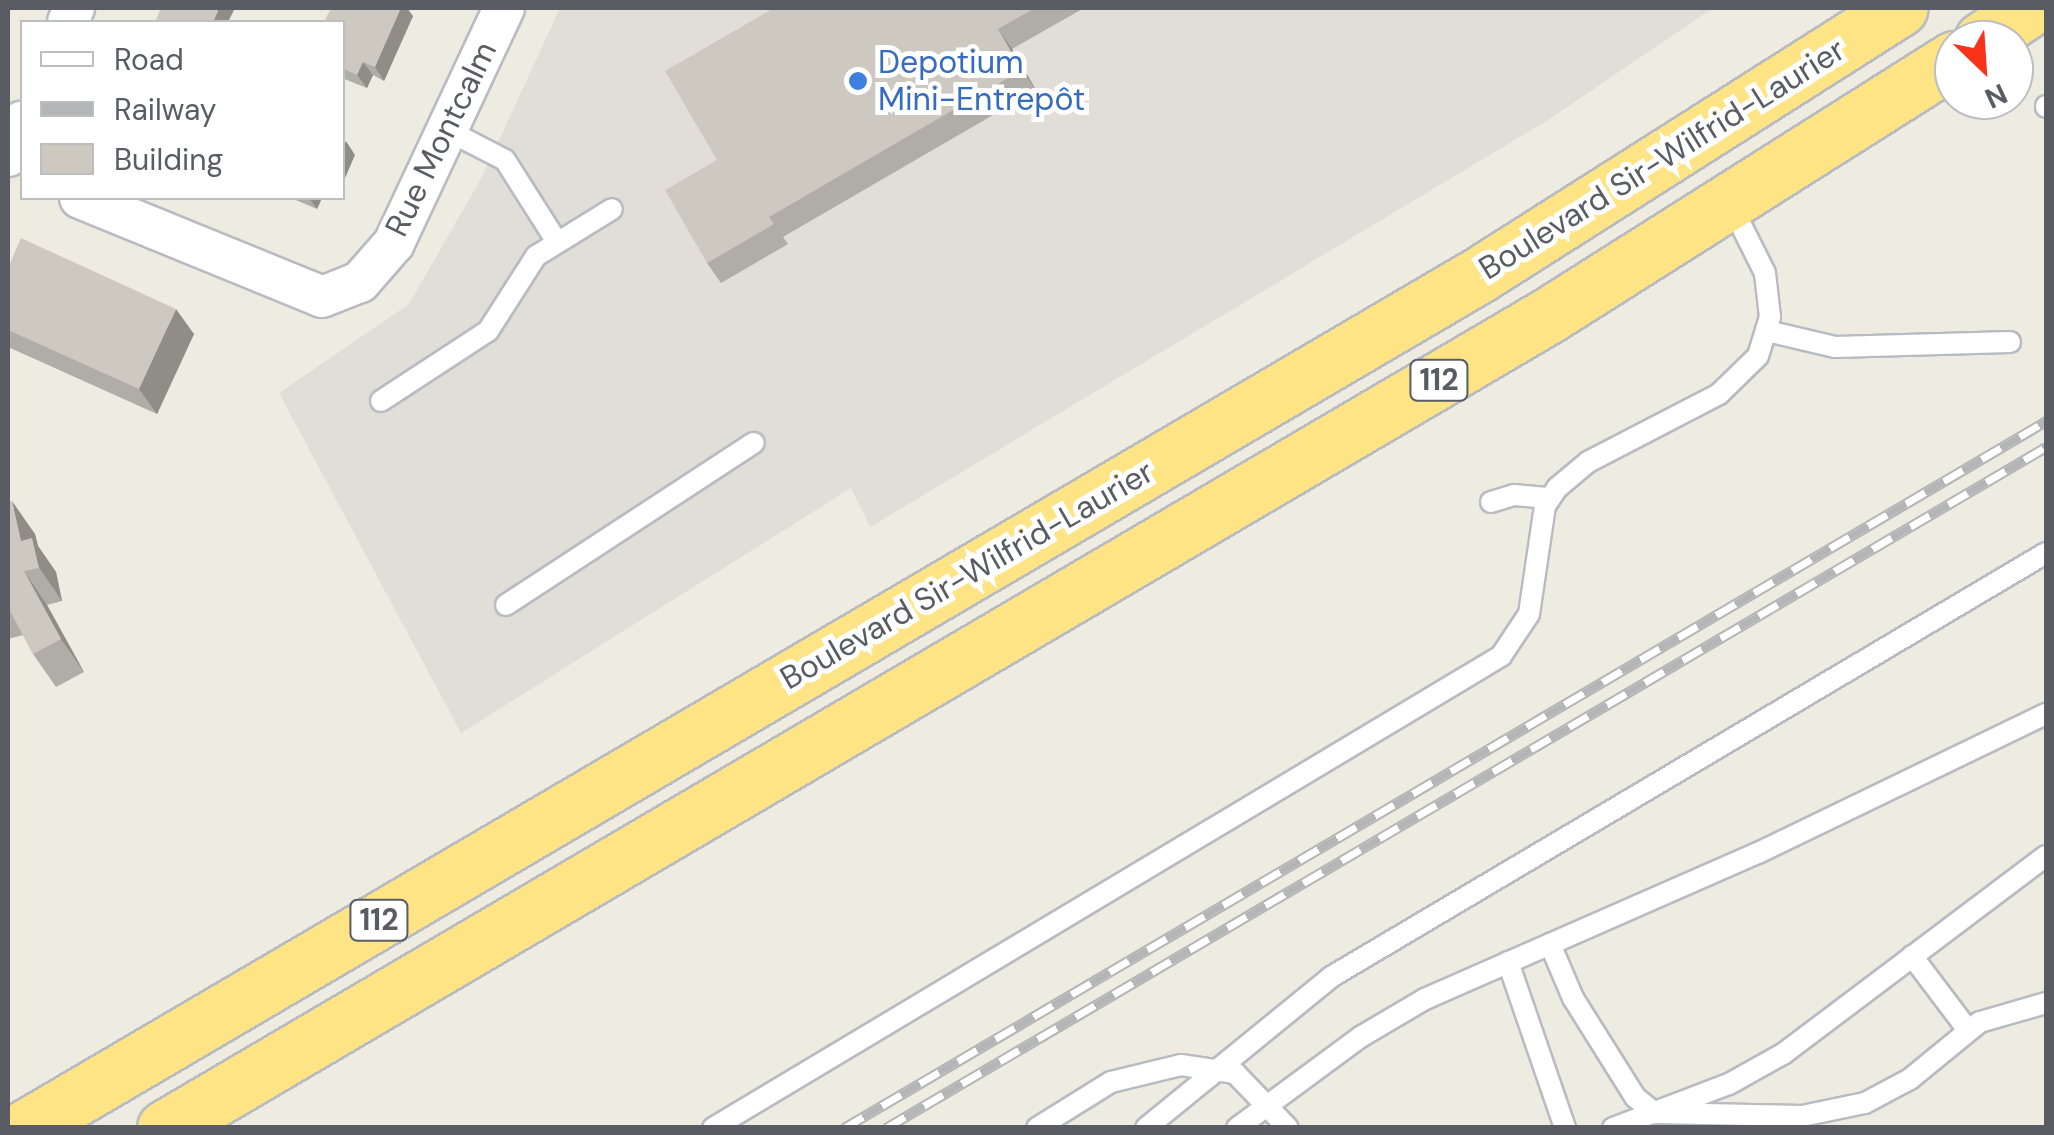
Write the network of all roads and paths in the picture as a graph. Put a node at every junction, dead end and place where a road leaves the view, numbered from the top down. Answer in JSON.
{"nodes":[{"id":1,"x":504,"y":8,"type":"edge"},
{"id":2,"x":1899,"y":8,"type":"edge"},
{"id":3,"x":1934,"y":72,"type":"edge"},
{"id":4,"x":20,"y":127,"type":"edge"},
{"id":5,"x":447,"y":130,"type":"junction"},
{"id":6,"x":8,"y":156,"type":"edge"},
{"id":7,"x":85,"y":200,"type":"edge"},
{"id":8,"x":1731,"y":205,"type":"junction"},
{"id":9,"x":612,"y":209,"type":"dead end"},
{"id":10,"x":557,"y":242,"type":"junction"},
{"id":11,"x":1767,"y":331,"type":"junction"},
{"id":12,"x":2010,"y":342,"type":"dead end"},
{"id":13,"x":381,"y":402,"type":"dead end"},
{"id":14,"x":754,"y":443,"type":"dead end"},
{"id":15,"x":1550,"y":498,"type":"junction"},
{"id":16,"x":1492,"y":502,"type":"dead end"},
{"id":17,"x":2046,"y":553,"type":"edge"},
{"id":18,"x":506,"y":605,"type":"dead end"},
{"id":19,"x":2046,"y":714,"type":"edge"},
{"id":20,"x":2046,"y":856,"type":"edge"},
{"id":21,"x":1550,"y":944,"type":"junction"},
{"id":22,"x":1912,"y":956,"type":"junction"},
{"id":23,"x":1508,"y":962,"type":"junction"},
{"id":24,"x":2046,"y":1002,"type":"edge"},
{"id":25,"x":1968,"y":1030,"type":"junction"},
{"id":26,"x":1216,"y":1068,"type":"junction"},
{"id":27,"x":1268,"y":1103,"type":"junction"},
{"id":28,"x":1655,"y":1114,"type":"junction"},
{"id":29,"x":26,"y":1128,"type":"edge"},
{"id":30,"x":165,"y":1128,"type":"edge"},
{"id":31,"x":713,"y":1128,"type":"edge"},
{"id":32,"x":1036,"y":1128,"type":"edge"},
{"id":33,"x":1146,"y":1128,"type":"edge"},
{"id":34,"x":1237,"y":1128,"type":"edge"},
{"id":35,"x":1264,"y":1128,"type":"edge"},
{"id":36,"x":1288,"y":1128,"type":"edge"},
{"id":37,"x":1565,"y":1128,"type":"edge"},
{"id":38,"x":1613,"y":1128,"type":"edge"}],
"edges":[{"from":1,"to":5,"type":"street","name":"Rue Montcalm"},
{"from":2,"to":29,"type":"highway","name":"Boulevard Sir-Wilfrid-Laurier","number":"112"},
{"from":3,"to":8,"type":"highway","number":"112"},
{"from":4,"to":6,"type":"street"},
{"from":5,"to":7,"type":"street","name":"Rue Montcalm"},
{"from":5,"to":10,"type":"lane"},
{"from":8,"to":11,"type":"lane"},
{"from":8,"to":30,"type":"highway","number":"112"},
{"from":9,"to":10,"type":"lane"},
{"from":10,"to":13,"type":"lane"},
{"from":11,"to":12,"type":"lane"},
{"from":11,"to":15,"type":"lane"},
{"from":14,"to":18,"type":"lane"},
{"from":15,"to":16,"type":"lane"},
{"from":15,"to":31,"type":"lane"},
{"from":17,"to":26,"type":"lane"},
{"from":19,"to":21,"type":"lane"},
{"from":20,"to":22,"type":"lane"},
{"from":21,"to":23,"type":"lane"},
{"from":21,"to":28,"type":"lane"},
{"from":22,"to":25,"type":"lane"},
{"from":22,"to":28,"type":"lane"},
{"from":23,"to":27,"type":"lane"},
{"from":23,"to":37,"type":"lane"},
{"from":24,"to":25,"type":"lane"},
{"from":25,"to":28,"type":"lane"},
{"from":26,"to":27,"type":"lane"},
{"from":26,"to":32,"type":"lane"},
{"from":26,"to":33,"type":"lane"},
{"from":27,"to":34,"type":"lane"},
{"from":27,"to":35,"type":"lane"},
{"from":27,"to":36,"type":"lane"},
{"from":28,"to":38,"type":"lane"}]}
